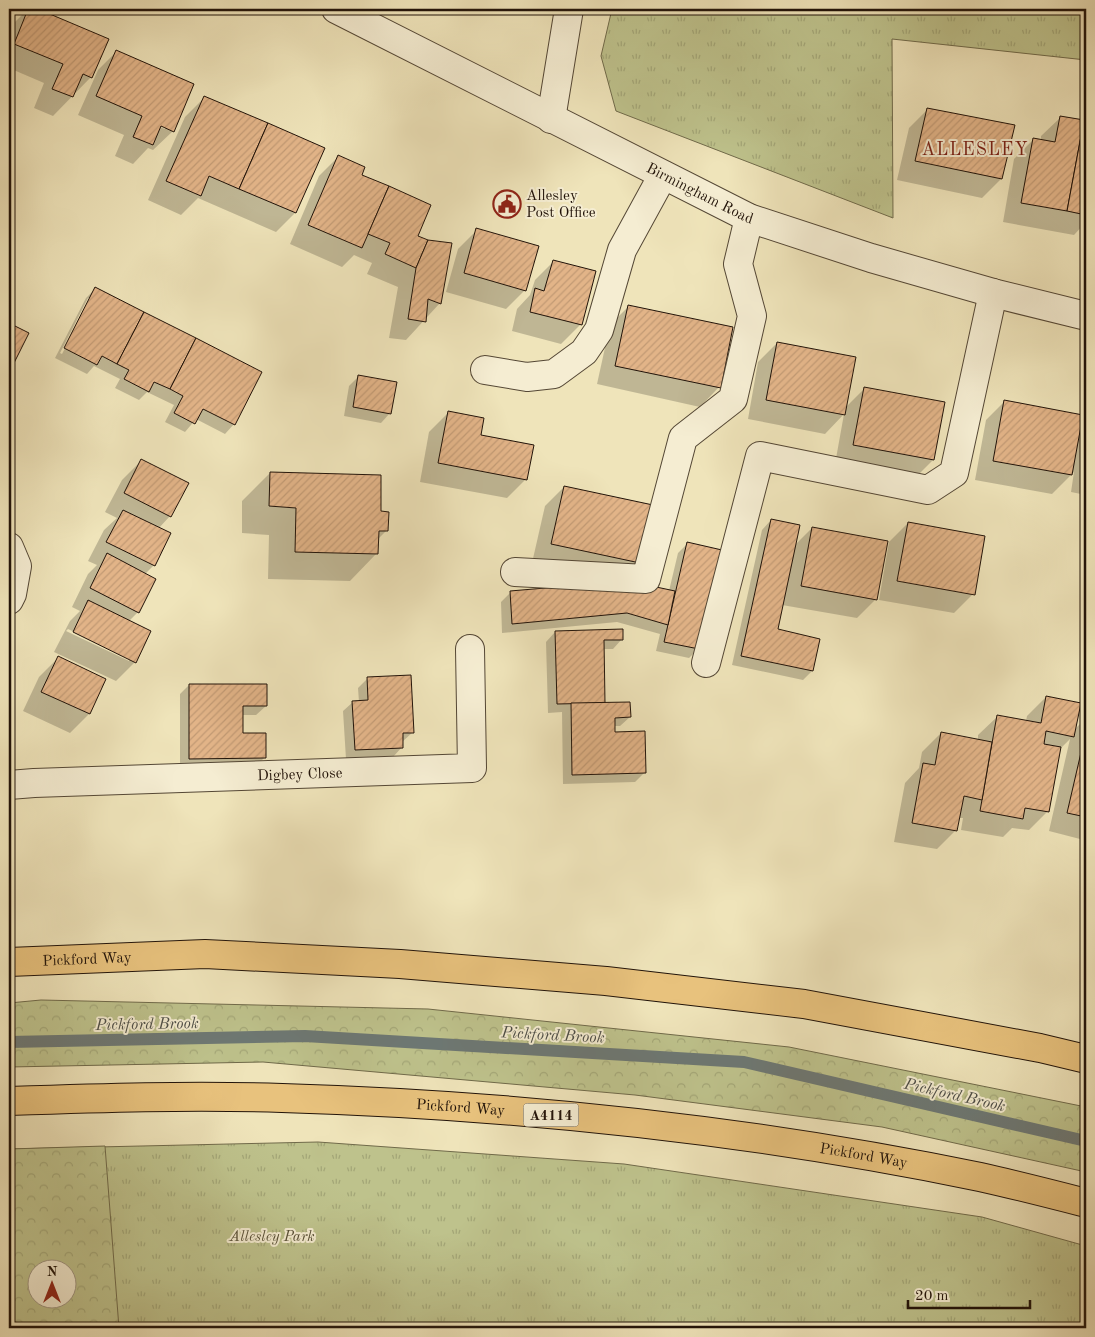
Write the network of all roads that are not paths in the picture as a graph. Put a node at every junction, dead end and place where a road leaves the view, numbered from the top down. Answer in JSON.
{"nodes":[{"id":1,"x":336,"y":9,"type":"edge"},
{"id":2,"x":569,"y":9,"type":"edge"},
{"id":3,"x":551,"y":119,"type":"junction"},
{"id":4,"x":663,"y":175,"type":"junction"},
{"id":5,"x":749,"y":218,"type":"junction"},
{"id":6,"x":993,"y":293,"type":"junction"},
{"id":7,"x":1086,"y":316,"type":"edge"},
{"id":8,"x":485,"y":370,"type":"dead end"},
{"id":9,"x":9,"y":547,"type":"edge"},
{"id":10,"x":515,"y":572,"type":"dead end"},
{"id":11,"x":9,"y":600,"type":"edge"},
{"id":12,"x":470,"y":649,"type":"dead end"},
{"id":13,"x":706,"y":663,"type":"dead end"},
{"id":14,"x":9,"y":786,"type":"edge"},
{"id":15,"x":9,"y":962,"type":"edge"},
{"id":16,"x":1086,"y":1059,"type":"edge"},
{"id":17,"x":9,"y":1101,"type":"edge"},
{"id":18,"x":1086,"y":1203,"type":"edge"}],
"edges":[{"from":1,"to":3,"type":"street","name":"Birmingham Road"},
{"from":2,"to":3,"type":"street"},
{"from":3,"to":4,"type":"street","name":"Birmingham Road"},
{"from":4,"to":5,"type":"street","name":"Birmingham Road"},
{"from":4,"to":8,"type":"street"},
{"from":5,"to":6,"type":"street","name":"Birmingham Road"},
{"from":5,"to":10,"type":"street"},
{"from":6,"to":7,"type":"street","name":"Birmingham Road"},
{"from":6,"to":13,"type":"street"},
{"from":9,"to":11,"type":"street"},
{"from":12,"to":14,"type":"street","name":"Digbey Close"},
{"from":15,"to":16,"type":"highway","name":"Pickford Way"},
{"from":17,"to":18,"type":"highway","name":"Pickford Way","number":"A4114"}]}
